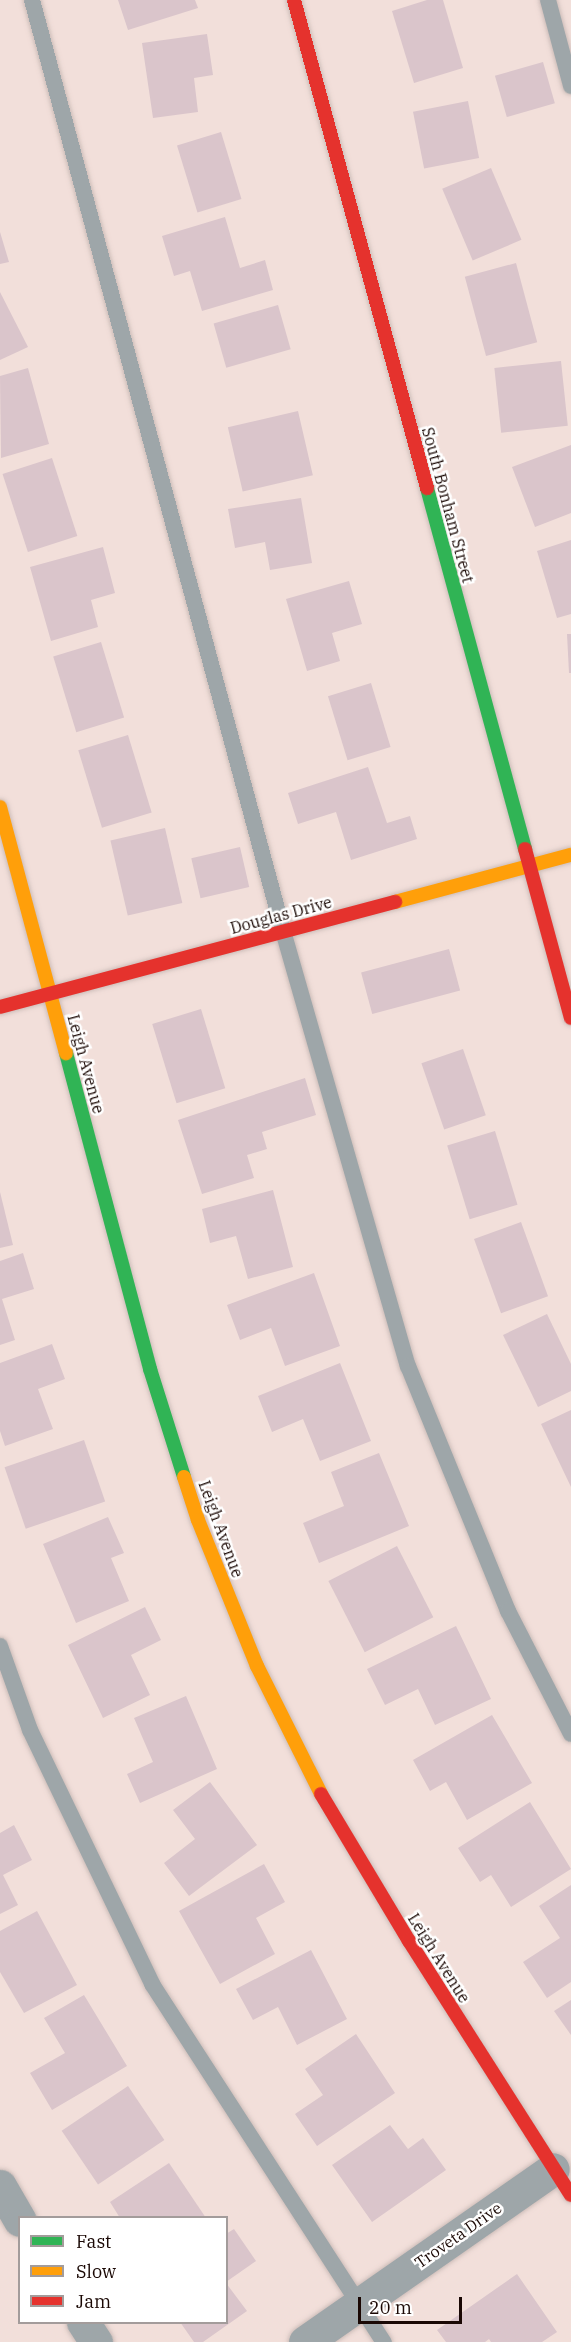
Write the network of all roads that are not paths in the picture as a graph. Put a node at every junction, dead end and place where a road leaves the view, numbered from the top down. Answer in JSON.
{"nodes":[{"id":1,"x":32,"y":0,"type":"edge"},
{"id":2,"x":294,"y":0,"type":"edge"},
{"id":3,"x":548,"y":0,"type":"edge"},
{"id":4,"x":571,"y":86,"type":"edge"},
{"id":5,"x":0,"y":807,"type":"edge"},
{"id":6,"x":571,"y":855,"type":"edge"},
{"id":7,"x":528,"y":866,"type":"junction"},
{"id":8,"x":283,"y":932,"type":"junction"},
{"id":9,"x":50,"y":993,"type":"junction"},
{"id":10,"x":0,"y":1007,"type":"edge"},
{"id":11,"x":571,"y":1018,"type":"edge"},
{"id":12,"x":0,"y":1646,"type":"edge"},
{"id":13,"x":571,"y":1734,"type":"edge"},
{"id":14,"x":553,"y":2169,"type":"junction"},
{"id":15,"x":0,"y":2186,"type":"edge"},
{"id":16,"x":571,"y":2195,"type":"edge"},
{"id":17,"x":18,"y":2217,"type":"edge"},
{"id":18,"x":358,"y":2305,"type":"junction"},
{"id":19,"x":84,"y":2324,"type":"edge"},
{"id":20,"x":96,"y":2342,"type":"edge"},
{"id":21,"x":305,"y":2342,"type":"edge"},
{"id":22,"x":384,"y":2342,"type":"edge"}],
"edges":[{"from":1,"to":8,"type":"lane"},
{"from":2,"to":7,"type":"street","name":"South Bonham Street"},
{"from":3,"to":4,"type":"lane"},
{"from":5,"to":9,"type":"street","name":"Leigh Avenue"},
{"from":6,"to":7,"type":"street","name":"Douglas Drive"},
{"from":7,"to":8,"type":"street","name":"Douglas Drive"},
{"from":7,"to":11,"type":"street","name":"South Bonham Street"},
{"from":8,"to":9,"type":"street","name":"Douglas Drive"},
{"from":8,"to":13,"type":"lane"},
{"from":9,"to":10,"type":"street","name":"Douglas Drive"},
{"from":9,"to":14,"type":"street","name":"Leigh Avenue"},
{"from":12,"to":18,"type":"lane"},
{"from":14,"to":16,"type":"street","name":"Leigh Avenue"},
{"from":14,"to":18,"type":"street","name":"Troveta Drive"},
{"from":15,"to":17,"type":"street"},
{"from":18,"to":21,"type":"street","name":"Troveta Drive"},
{"from":18,"to":22,"type":"lane"},
{"from":19,"to":20,"type":"street"}]}
